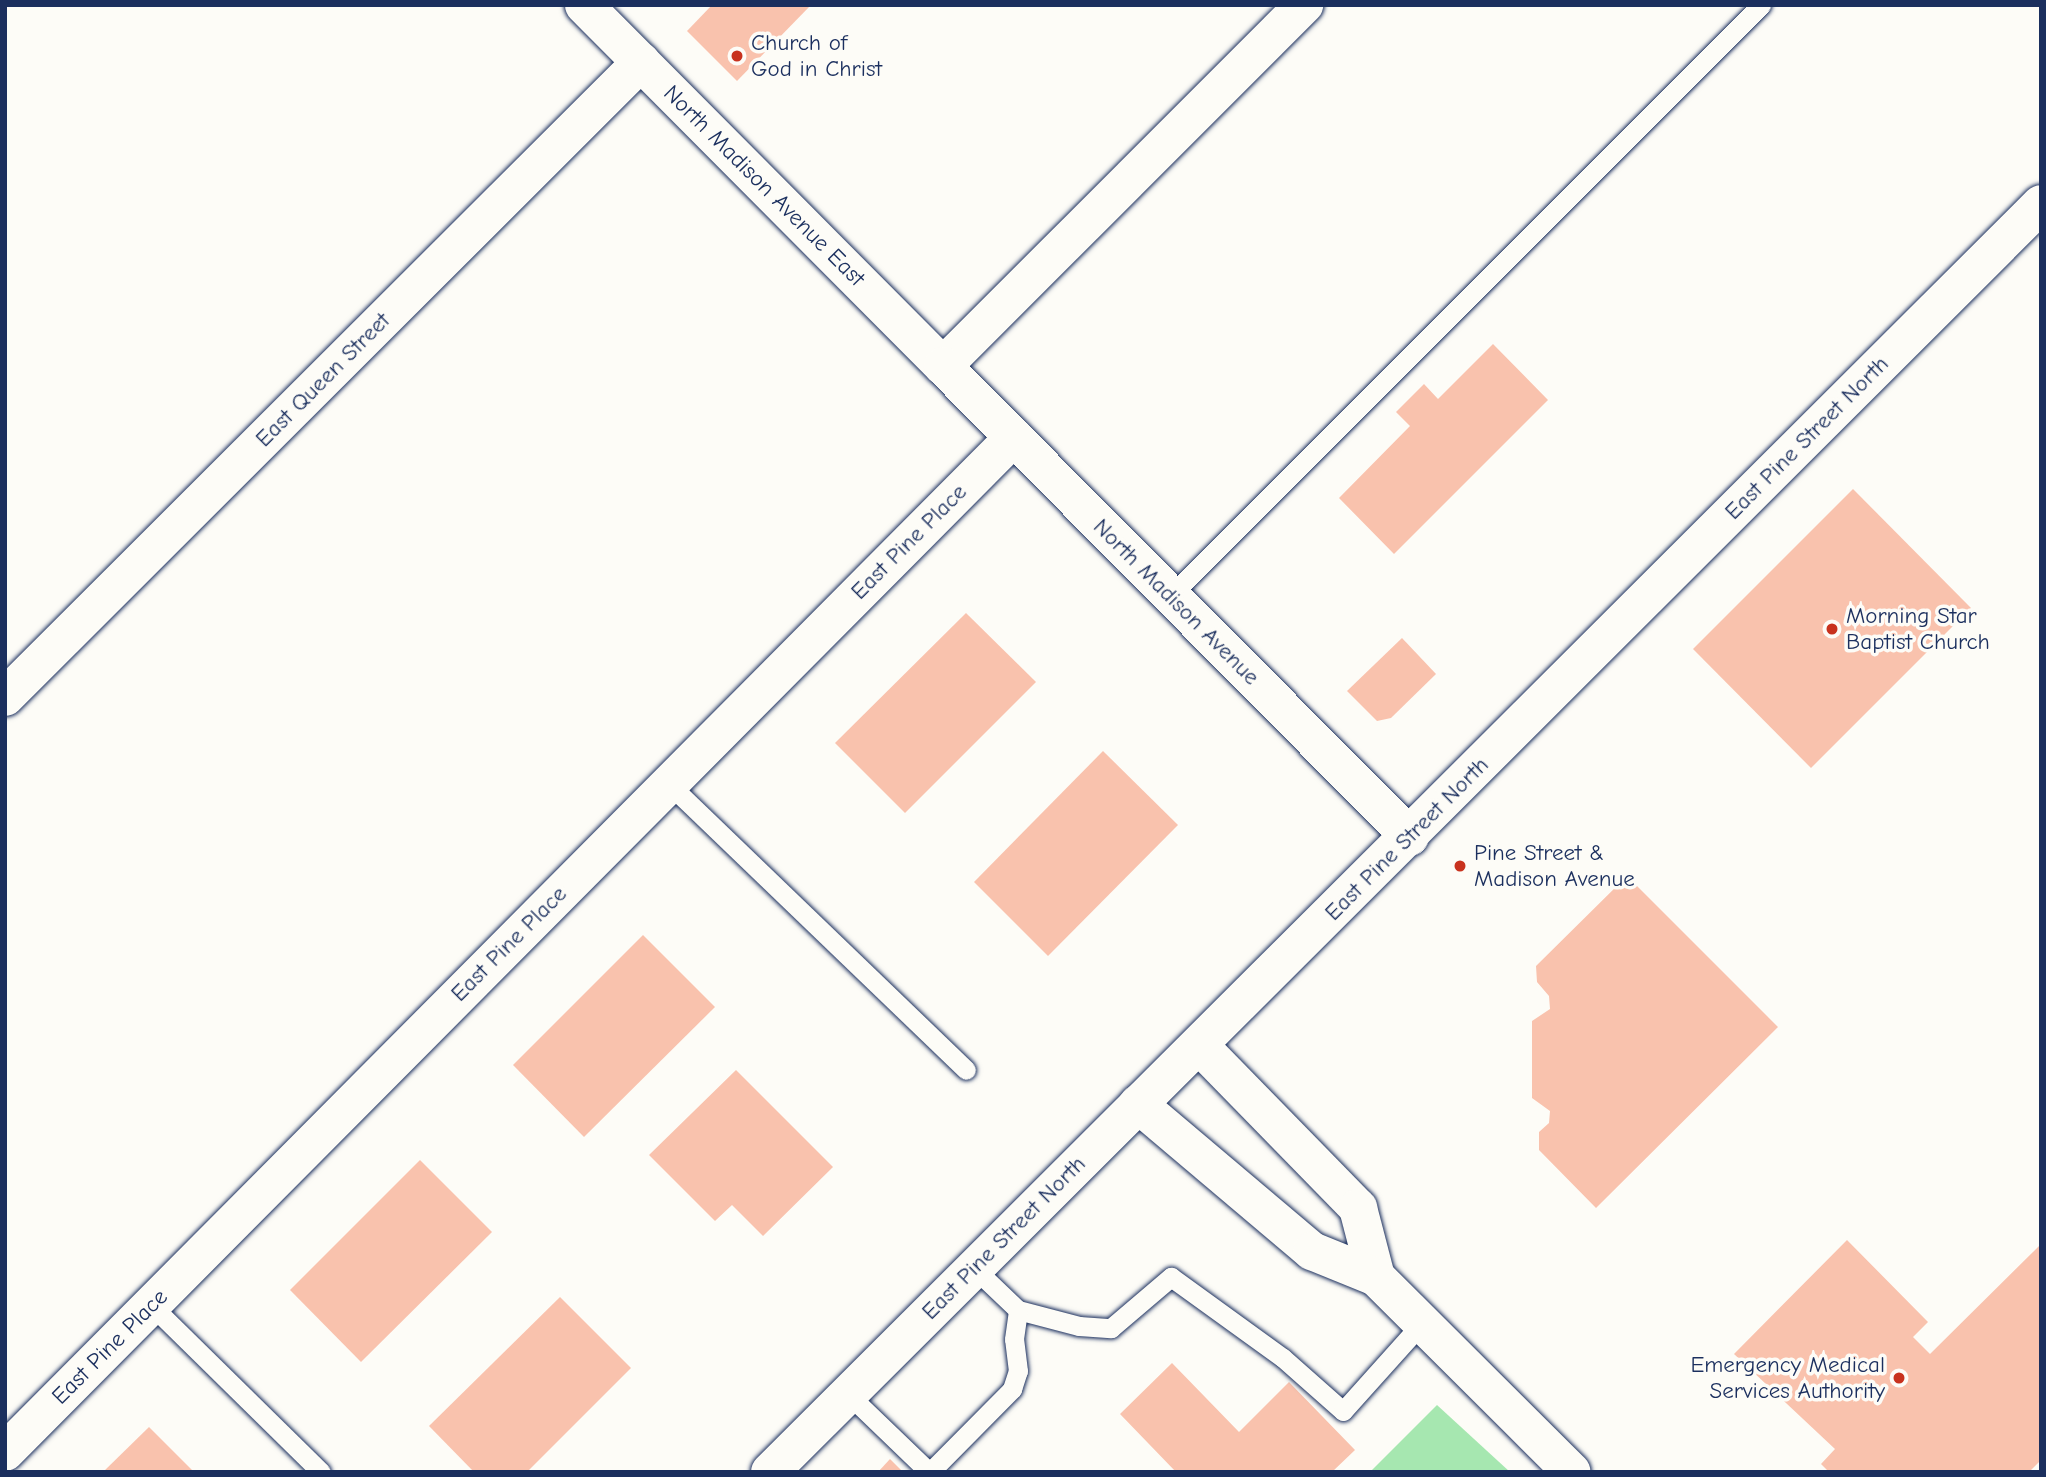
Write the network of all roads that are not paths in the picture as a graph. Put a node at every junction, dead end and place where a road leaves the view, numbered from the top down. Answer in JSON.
{"nodes":[{"id":1,"x":584,"y":5,"type":"edge"},
{"id":2,"x":1304,"y":5,"type":"edge"},
{"id":3,"x":1761,"y":5,"type":"edge"},
{"id":4,"x":641,"y":62,"type":"junction"},
{"id":5,"x":2041,"y":204,"type":"edge"},
{"id":6,"x":943,"y":366,"type":"junction"},
{"id":7,"x":1014,"y":437,"type":"junction"},
{"id":8,"x":1170,"y":596,"type":"junction"},
{"id":9,"x":5,"y":697,"type":"edge"},
{"id":10,"x":669,"y":784,"type":"junction"},
{"id":11,"x":1410,"y":837,"type":"junction"},
{"id":12,"x":1199,"y":1045,"type":"junction"},
{"id":13,"x":966,"y":1070,"type":"dead end"},
{"id":14,"x":1138,"y":1104,"type":"junction"},
{"id":15,"x":974,"y":1268,"type":"junction"},
{"id":16,"x":1376,"y":1277,"type":"junction"},
{"id":17,"x":151,"y":1305,"type":"junction"},
{"id":18,"x":1018,"y":1310,"type":"junction"},
{"id":19,"x":1422,"y":1323,"type":"junction"},
{"id":20,"x":848,"y":1394,"type":"junction"},
{"id":21,"x":5,"y":1452,"type":"edge"},
{"id":22,"x":321,"y":1472,"type":"edge"},
{"id":23,"x":770,"y":1472,"type":"edge"},
{"id":24,"x":929,"y":1472,"type":"edge"},
{"id":25,"x":1572,"y":1472,"type":"edge"}],
"edges":[{"from":1,"to":4,"type":"street","name":"North Madison Avenue East"},
{"from":2,"to":6,"type":"street"},
{"from":3,"to":8,"type":"lane"},
{"from":4,"to":6,"type":"street","name":"North Madison Avenue East"},
{"from":4,"to":9,"type":"street","name":"East Queen Street"},
{"from":5,"to":11,"type":"street","name":"East Pine Street North"},
{"from":6,"to":7,"type":"street","name":"North Madison Avenue"},
{"from":7,"to":8,"type":"street","name":"North Madison Avenue"},
{"from":7,"to":10,"type":"street","name":"East Pine Place"},
{"from":8,"to":11,"type":"street","name":"North Madison Avenue"},
{"from":10,"to":13,"type":"lane"},
{"from":10,"to":17,"type":"street","name":"East Pine Place"},
{"from":11,"to":12,"type":"street","name":"East Pine Street North"},
{"from":12,"to":14,"type":"street","name":"East Pine Street North"},
{"from":12,"to":16,"type":"street"},
{"from":14,"to":15,"type":"street","name":"East Pine Street North"},
{"from":14,"to":16,"type":"street"},
{"from":15,"to":18,"type":"lane"},
{"from":15,"to":20,"type":"street","name":"East Pine Street North"},
{"from":16,"to":19,"type":"street"},
{"from":17,"to":21,"type":"street","name":"East Pine Place"},
{"from":17,"to":22,"type":"lane"},
{"from":18,"to":19,"type":"lane"},
{"from":18,"to":24,"type":"lane"},
{"from":19,"to":25,"type":"street"},
{"from":20,"to":23,"type":"street","name":"East Pine Street North"},
{"from":20,"to":24,"type":"lane"}]}
